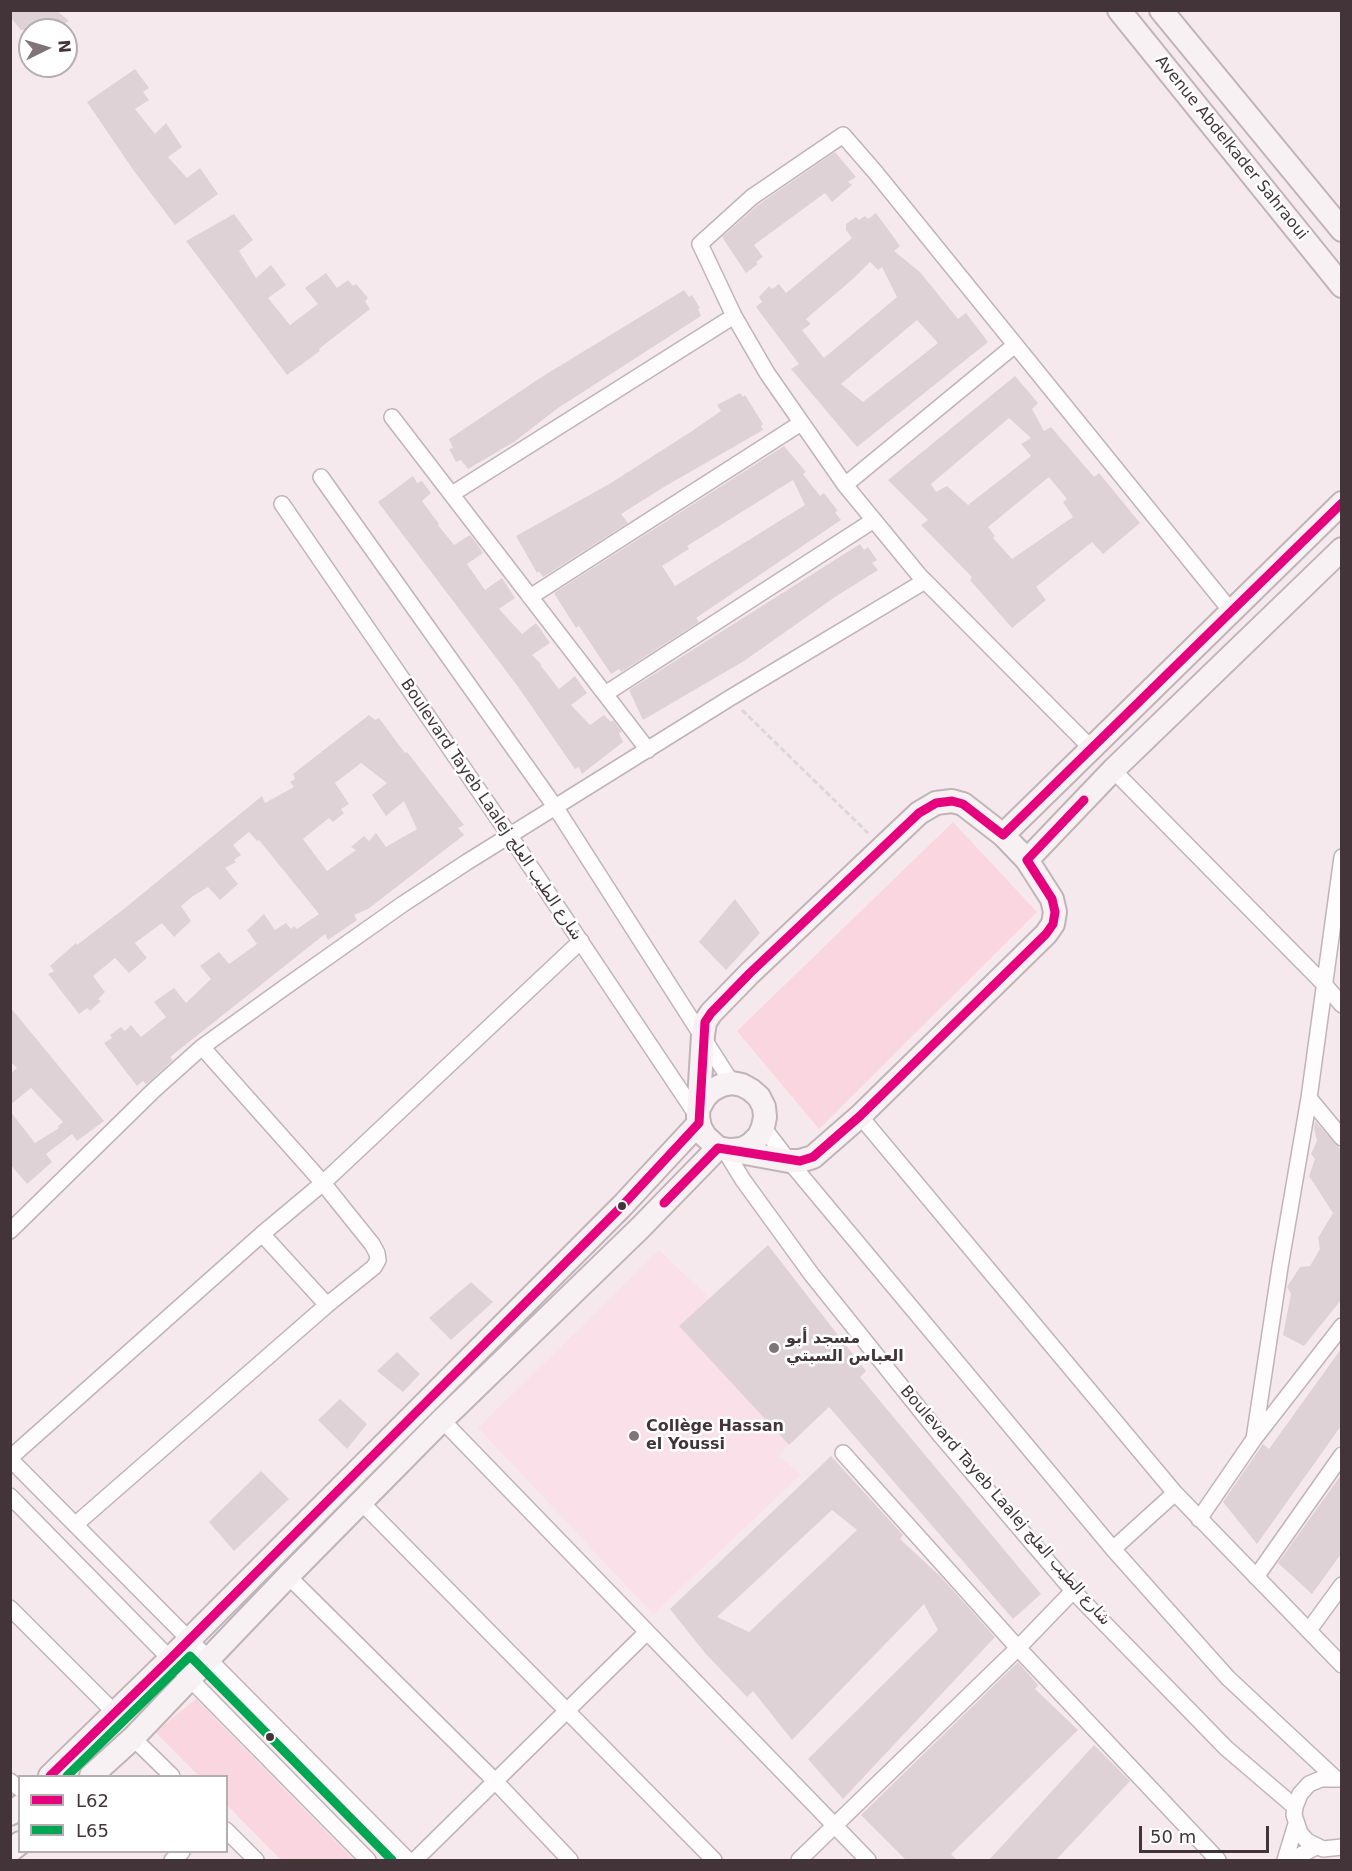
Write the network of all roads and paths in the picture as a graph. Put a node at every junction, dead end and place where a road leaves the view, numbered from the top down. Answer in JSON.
{"nodes":[{"id":1,"x":1119,"y":10,"type":"edge"},
{"id":2,"x":1161,"y":10,"type":"edge"},
{"id":3,"x":1341,"y":230,"type":"edge"},
{"id":4,"x":1341,"y":286,"type":"edge"},
{"id":5,"x":734,"y":316,"type":"junction"},
{"id":6,"x":1016,"y":345,"type":"junction"},
{"id":7,"x":392,"y":417,"type":"dead end"},
{"id":8,"x":801,"y":423,"type":"junction"},
{"id":9,"x":321,"y":477,"type":"dead end"},
{"id":10,"x":844,"y":485,"type":"junction"},
{"id":11,"x":452,"y":494,"type":"junction"},
{"id":12,"x":1341,"y":503,"type":"edge"},
{"id":13,"x":282,"y":504,"type":"dead end"},
{"id":14,"x":874,"y":520,"type":"junction"},
{"id":15,"x":1341,"y":549,"type":"edge"},
{"id":16,"x":925,"y":581,"type":"junction"},
{"id":17,"x":530,"y":597,"type":"junction"},
{"id":18,"x":1231,"y":611,"type":"junction"},
{"id":19,"x":605,"y":694,"type":"junction"},
{"id":20,"x":730,"y":698,"type":"junction"},
{"id":21,"x":1090,"y":748,"type":"junction"},
{"id":22,"x":648,"y":750,"type":"junction"},
{"id":23,"x":1113,"y":770,"type":"junction"},
{"id":24,"x":556,"y":808,"type":"junction"},
{"id":25,"x":1004,"y":835,"type":"junction"},
{"id":26,"x":510,"y":836,"type":"junction"},
{"id":27,"x":884,"y":848,"type":"junction"},
{"id":28,"x":1027,"y":860,"type":"junction"},
{"id":29,"x":1341,"y":866,"type":"edge"},
{"id":30,"x":581,"y":942,"type":"junction"},
{"id":31,"x":1325,"y":985,"type":"junction"},
{"id":32,"x":1341,"y":1005,"type":"edge"},
{"id":33,"x":703,"y":1035,"type":"junction"},
{"id":34,"x":202,"y":1047,"type":"junction"},
{"id":35,"x":732,"y":1083,"type":"junction"},
{"id":36,"x":1309,"y":1098,"type":"junction"},
{"id":37,"x":699,"y":1115,"type":"junction"},
{"id":38,"x":860,"y":1116,"type":"junction"},
{"id":39,"x":763,"y":1127,"type":"junction"},
{"id":40,"x":1341,"y":1138,"type":"edge"},
{"id":41,"x":725,"y":1149,"type":"junction"},
{"id":42,"x":789,"y":1161,"type":"junction"},
{"id":43,"x":323,"y":1183,"type":"junction"},
{"id":44,"x":10,"y":1232,"type":"edge"},
{"id":45,"x":262,"y":1234,"type":"junction"},
{"id":46,"x":327,"y":1305,"type":"junction"},
{"id":47,"x":1341,"y":1326,"type":"edge"},
{"id":48,"x":442,"y":1420,"type":"junction"},
{"id":49,"x":1254,"y":1439,"type":"junction"},
{"id":50,"x":843,"y":1453,"type":"dead end"},
{"id":51,"x":1341,"y":1455,"type":"edge"},
{"id":52,"x":10,"y":1458,"type":"edge"},
{"id":53,"x":1175,"y":1493,"type":"junction"},
{"id":54,"x":10,"y":1496,"type":"edge"},
{"id":55,"x":361,"y":1502,"type":"junction"},
{"id":56,"x":1199,"y":1519,"type":"junction"},
{"id":57,"x":75,"y":1524,"type":"junction"},
{"id":58,"x":1113,"y":1549,"type":"junction"},
{"id":59,"x":288,"y":1576,"type":"junction"},
{"id":60,"x":1256,"y":1577,"type":"junction"},
{"id":61,"x":1341,"y":1585,"type":"edge"},
{"id":62,"x":1073,"y":1591,"type":"junction"},
{"id":63,"x":10,"y":1608,"type":"edge"},
{"id":64,"x":1309,"y":1630,"type":"junction"},
{"id":65,"x":646,"y":1633,"type":"junction"},
{"id":66,"x":190,"y":1639,"type":"junction"},
{"id":67,"x":1018,"y":1648,"type":"junction"},
{"id":68,"x":170,"y":1659,"type":"junction"},
{"id":69,"x":208,"y":1659,"type":"junction"},
{"id":70,"x":1341,"y":1665,"type":"edge"},
{"id":71,"x":190,"y":1679,"type":"junction"},
{"id":72,"x":115,"y":1713,"type":"junction"},
{"id":73,"x":567,"y":1713,"type":"junction"},
{"id":74,"x":133,"y":1738,"type":"junction"},
{"id":75,"x":51,"y":1775,"type":"edge"},
{"id":76,"x":92,"y":1775,"type":"edge"},
{"id":77,"x":171,"y":1775,"type":"edge"},
{"id":78,"x":1338,"y":1778,"type":"edge"},
{"id":79,"x":495,"y":1782,"type":"junction"},
{"id":80,"x":1295,"y":1807,"type":"junction"},
{"id":81,"x":1296,"y":1824,"type":"junction"},
{"id":82,"x":834,"y":1825,"type":"junction"},
{"id":83,"x":228,"y":1832,"type":"edge"},
{"id":84,"x":1316,"y":1847,"type":"junction"},
{"id":85,"x":1340,"y":1850,"type":"edge"},
{"id":86,"x":256,"y":1860,"type":"edge"},
{"id":87,"x":368,"y":1860,"type":"edge"},
{"id":88,"x":408,"y":1860,"type":"edge"},
{"id":89,"x":415,"y":1860,"type":"edge"},
{"id":90,"x":570,"y":1860,"type":"edge"},
{"id":91,"x":714,"y":1860,"type":"edge"},
{"id":92,"x":799,"y":1860,"type":"edge"},
{"id":93,"x":868,"y":1860,"type":"edge"},
{"id":94,"x":1218,"y":1860,"type":"edge"},
{"id":95,"x":1285,"y":1860,"type":"edge"},
{"id":96,"x":1291,"y":1860,"type":"edge"}],
"edges":[{"from":1,"to":4,"type":"street","name":"Avenue Abdelkader Sahraoui"},
{"from":2,"to":3,"type":"street","name":"Avenue Abdelkader Sahraoui"},
{"from":5,"to":6,"type":"street"},
{"from":5,"to":8,"type":"street"},
{"from":5,"to":11,"type":"street"},
{"from":6,"to":10,"type":"street"},
{"from":6,"to":18,"type":"street"},
{"from":7,"to":11,"type":"street"},
{"from":8,"to":10,"type":"street"},
{"from":8,"to":17,"type":"street"},
{"from":9,"to":24,"type":"street"},
{"from":10,"to":14,"type":"street"},
{"from":11,"to":17,"type":"street"},
{"from":12,"to":18,"type":"street"},
{"from":13,"to":26,"type":"street","name":"Boulevard Tayeb Laalej شارع الطيب العلج"},
{"from":14,"to":16,"type":"street"},
{"from":14,"to":19,"type":"street"},
{"from":15,"to":23,"type":"street"},
{"from":16,"to":20,"type":"street"},
{"from":16,"to":21,"type":"street"},
{"from":17,"to":19,"type":"street"},
{"from":18,"to":21,"type":"street"},
{"from":19,"to":22,"type":"street"},
{"from":20,"to":22,"type":"street"},
{"from":20,"to":27,"type":"path"},
{"from":21,"to":25,"type":"street"},
{"from":22,"to":24,"type":"street"},
{"from":23,"to":28,"type":"street"},
{"from":23,"to":31,"type":"street"},
{"from":24,"to":26,"type":"street"},
{"from":24,"to":33,"type":"street"},
{"from":25,"to":27,"type":"street"},
{"from":25,"to":28,"type":"street"},
{"from":26,"to":30,"type":"street","name":"Boulevard Tayeb Laalej شارع الطيب العلج"},
{"from":26,"to":34,"type":"street"},
{"from":27,"to":33,"type":"street"},
{"from":28,"to":38,"type":"street"},
{"from":29,"to":31,"type":"street"},
{"from":30,"to":37,"type":"street","name":"Boulevard Tayeb Laalej شارع الطيب العلج"},
{"from":30,"to":43,"type":"street"},
{"from":31,"to":32,"type":"street"},
{"from":31,"to":36,"type":"street"},
{"from":33,"to":35,"type":"street"},
{"from":33,"to":37,"type":"street"},
{"from":34,"to":43,"type":"street"},
{"from":34,"to":44,"type":"street"},
{"from":35,"to":37,"type":"street"},
{"from":35,"to":39,"type":"street"},
{"from":36,"to":40,"type":"street"},
{"from":36,"to":49,"type":"street"},
{"from":37,"to":41,"type":"street"},
{"from":37,"to":66,"type":"street"},
{"from":38,"to":42,"type":"street"},
{"from":38,"to":53,"type":"street"},
{"from":39,"to":41,"type":"street"},
{"from":39,"to":42,"type":"street"},
{"from":41,"to":42,"type":"street"},
{"from":41,"to":48,"type":"street"},
{"from":41,"to":62,"type":"street","name":"Boulevard Tayeb Laalej شارع الطيب العلج"},
{"from":42,"to":58,"type":"street"},
{"from":43,"to":45,"type":"street"},
{"from":43,"to":46,"type":"street"},
{"from":45,"to":46,"type":"street"},
{"from":45,"to":52,"type":"street"},
{"from":46,"to":57,"type":"street"},
{"from":47,"to":49,"type":"street"},
{"from":48,"to":55,"type":"street"},
{"from":48,"to":65,"type":"street"},
{"from":49,"to":56,"type":"street"},
{"from":50,"to":67,"type":"street"},
{"from":51,"to":60,"type":"street"},
{"from":52,"to":57,"type":"street"},
{"from":53,"to":56,"type":"street"},
{"from":53,"to":58,"type":"street"},
{"from":54,"to":68,"type":"street"},
{"from":55,"to":59,"type":"street"},
{"from":55,"to":73,"type":"street"},
{"from":56,"to":60,"type":"street"},
{"from":57,"to":66,"type":"street"},
{"from":58,"to":78,"type":"street"},
{"from":59,"to":69,"type":"street"},
{"from":59,"to":79,"type":"street"},
{"from":60,"to":64,"type":"street"},
{"from":61,"to":64,"type":"street"},
{"from":62,"to":67,"type":"street"},
{"from":62,"to":80,"type":"street","name":"Boulevard Tayeb Laalej شارع الطيب العلج"},
{"from":63,"to":72,"type":"street"},
{"from":64,"to":70,"type":"street"},
{"from":65,"to":73,"type":"street"},
{"from":65,"to":82,"type":"street"},
{"from":66,"to":68,"type":"street"},
{"from":66,"to":69,"type":"street"},
{"from":67,"to":82,"type":"street"},
{"from":67,"to":94,"type":"street"},
{"from":68,"to":71,"type":"street"},
{"from":68,"to":72,"type":"street"},
{"from":69,"to":71,"type":"street"},
{"from":69,"to":88,"type":"street"},
{"from":71,"to":74,"type":"street"},
{"from":71,"to":87,"type":"street"},
{"from":72,"to":75,"type":"street"},
{"from":73,"to":79,"type":"street"},
{"from":73,"to":91,"type":"street"},
{"from":74,"to":76,"type":"street"},
{"from":74,"to":77,"type":"street"},
{"from":78,"to":80,"type":"street"},
{"from":79,"to":89,"type":"street"},
{"from":79,"to":90,"type":"street"},
{"from":80,"to":81,"type":"street"},
{"from":81,"to":84,"type":"street"},
{"from":81,"to":95,"type":"street"},
{"from":82,"to":92,"type":"street"},
{"from":82,"to":93,"type":"street"},
{"from":83,"to":86,"type":"street"},
{"from":84,"to":85,"type":"street"},
{"from":84,"to":96,"type":"street"}]}
